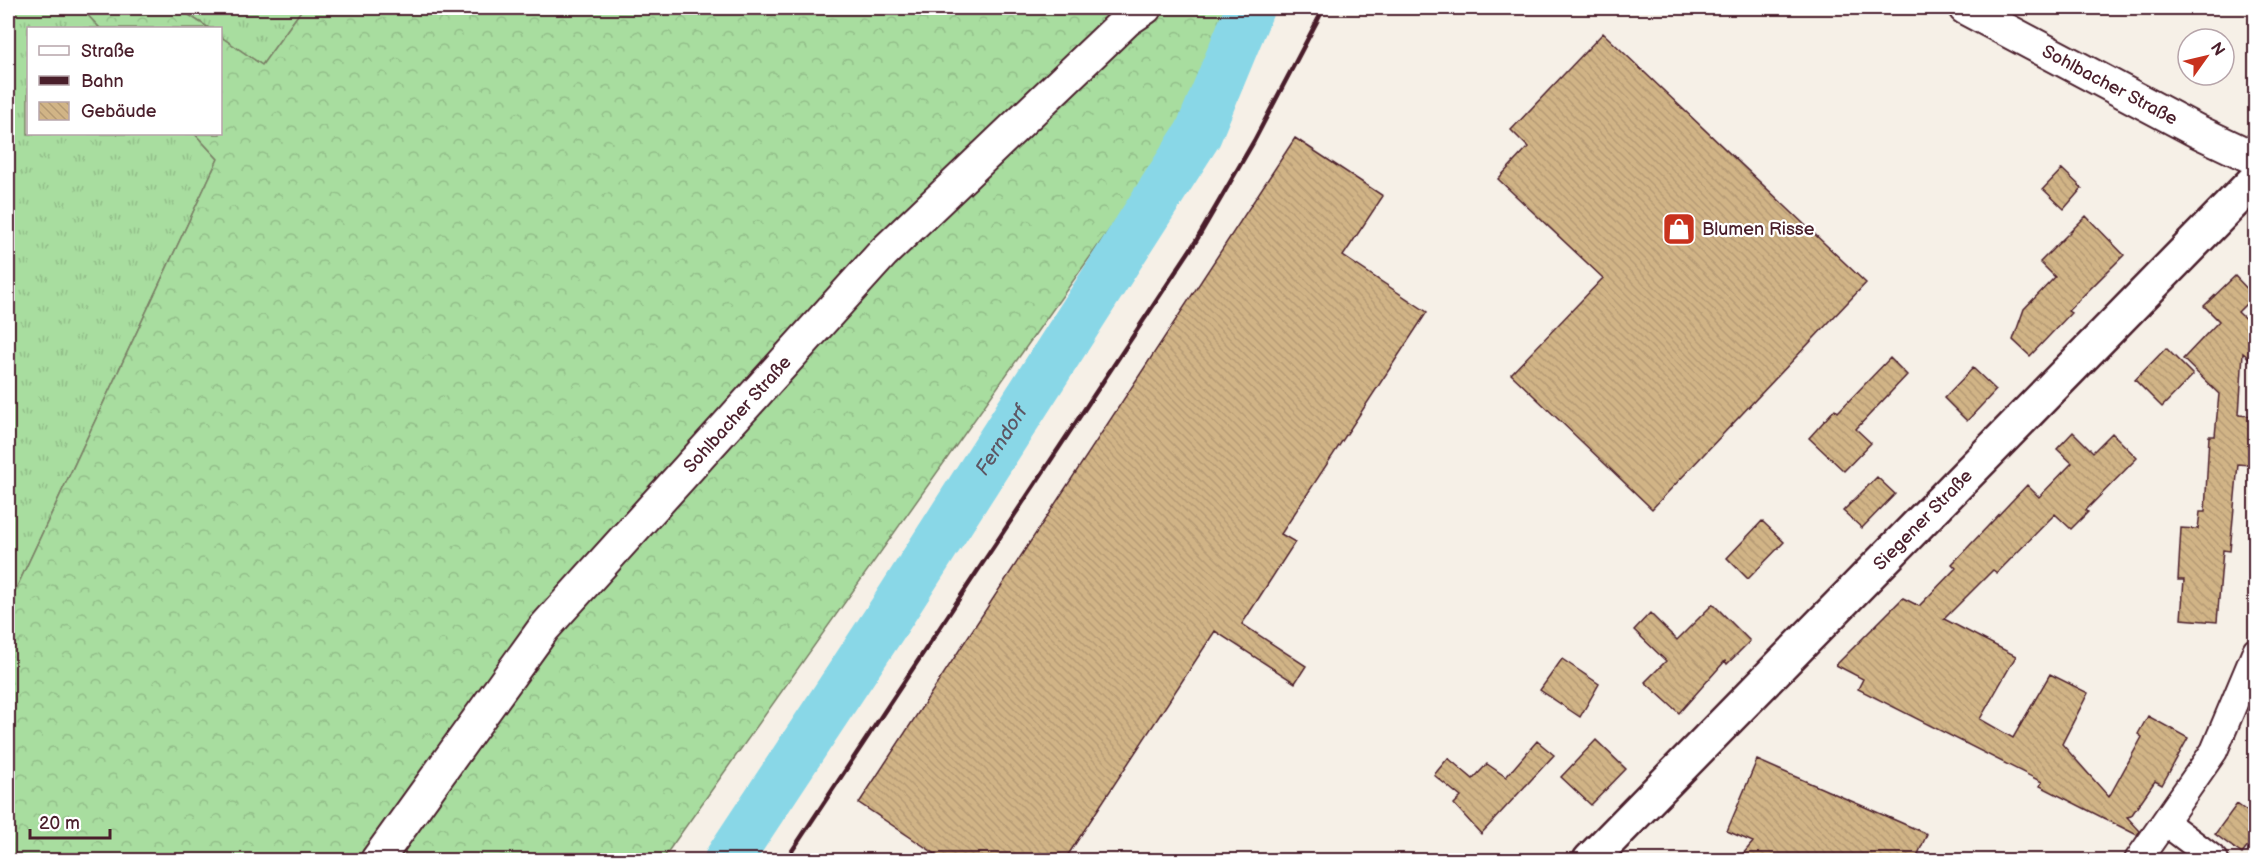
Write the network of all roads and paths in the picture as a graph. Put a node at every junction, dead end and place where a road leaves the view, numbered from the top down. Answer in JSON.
{"nodes":[{"id":1,"x":1145,"y":8,"type":"edge"},
{"id":2,"x":1965,"y":8,"type":"edge"},
{"id":3,"x":2256,"y":159,"type":"edge"},
{"id":4,"x":2256,"y":178,"type":"edge"},
{"id":5,"x":2256,"y":651,"type":"edge"},
{"id":6,"x":2166,"y":823,"type":"junction"},
{"id":7,"x":377,"y":861,"type":"edge"},
{"id":8,"x":1590,"y":861,"type":"edge"},
{"id":9,"x":2138,"y":861,"type":"edge"},
{"id":10,"x":2215,"y":861,"type":"edge"}],
"edges":[{"from":1,"to":7,"type":"street","name":"Sohlbacher Straße"},
{"from":2,"to":3,"type":"street","name":"Sohlbacher Straße"},
{"from":4,"to":8,"type":"main road","name":"Siegener Straße"},
{"from":5,"to":6,"type":"street"},
{"from":6,"to":9,"type":"street"},
{"from":6,"to":10,"type":"street"}]}
